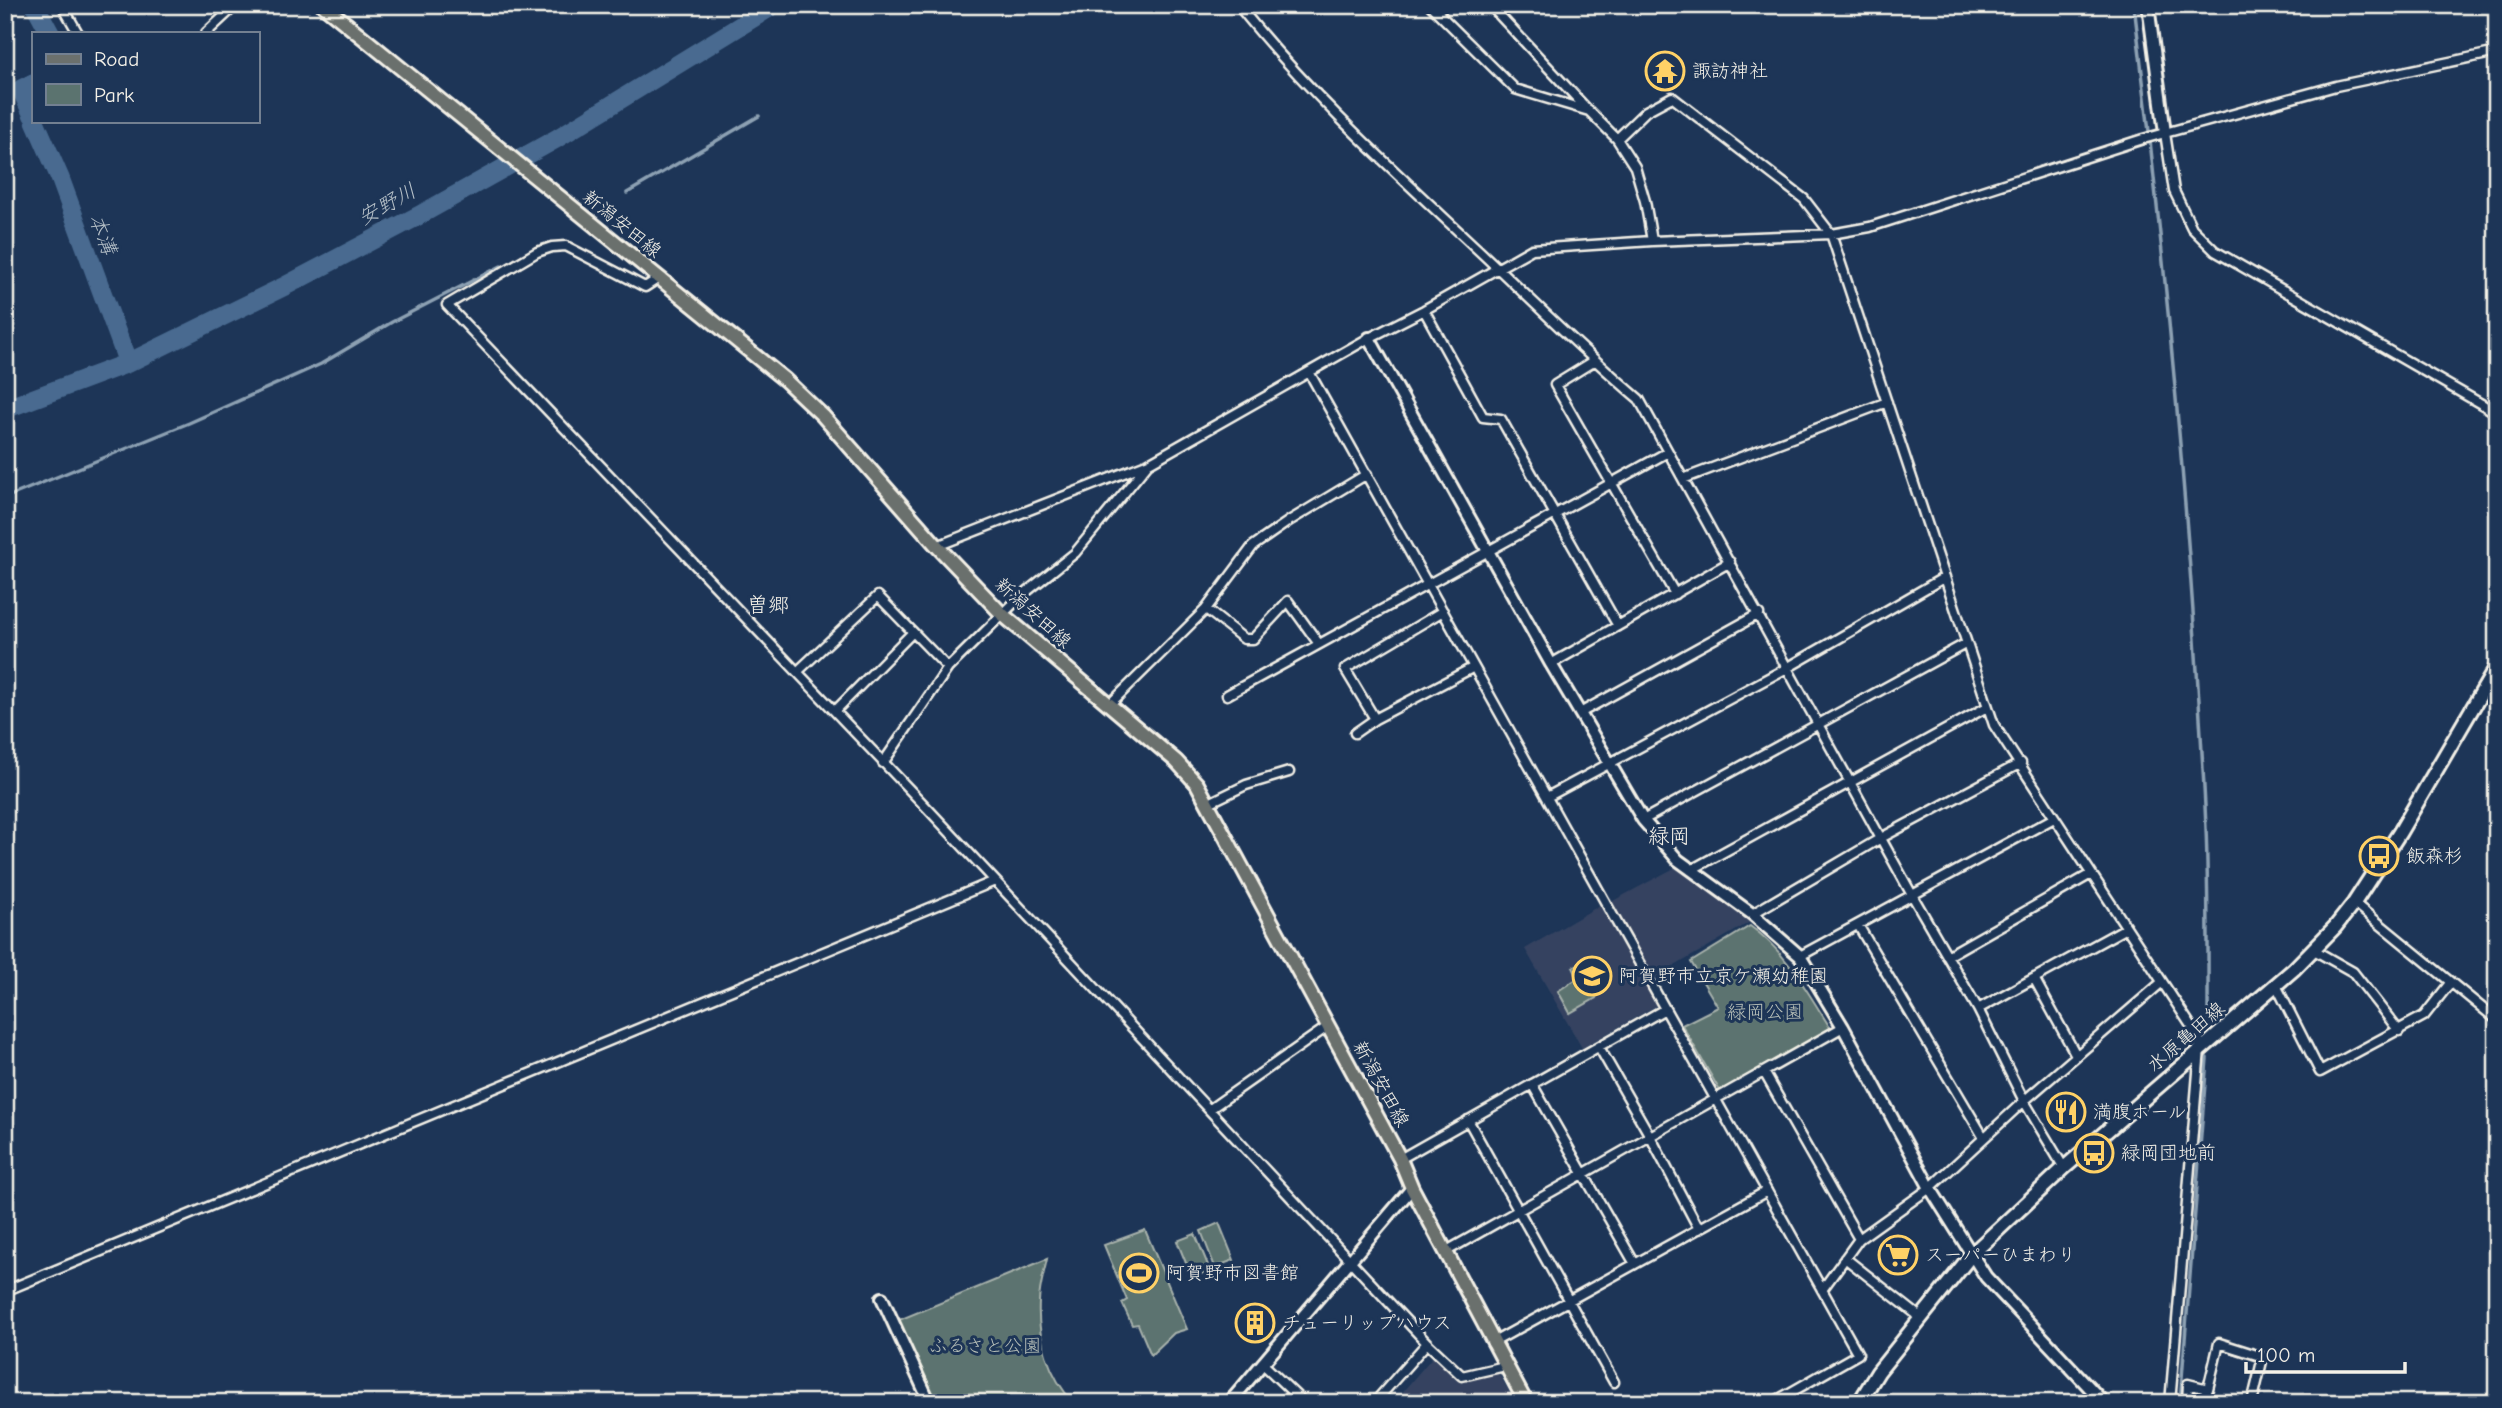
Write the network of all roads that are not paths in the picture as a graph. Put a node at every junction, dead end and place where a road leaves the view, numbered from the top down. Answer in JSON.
{"nodes":[{"id":1,"x":62,"y":5,"type":"edge"},
{"id":2,"x":236,"y":5,"type":"edge"},
{"id":3,"x":323,"y":5,"type":"edge"},
{"id":4,"x":1238,"y":5,"type":"edge"},
{"id":5,"x":1446,"y":5,"type":"edge"},
{"id":6,"x":1490,"y":5,"type":"edge"},
{"id":7,"x":2148,"y":5,"type":"edge"},
{"id":8,"x":1433,"y":8,"type":"edge"},
{"id":9,"x":77,"y":32,"type":"edge"},
{"id":10,"x":207,"y":32,"type":"edge"},
{"id":11,"x":2497,"y":52,"type":"edge"},
{"id":12,"x":1589,"y":111,"type":"junction"},
{"id":13,"x":2165,"y":133,"type":"junction"},
{"id":14,"x":1618,"y":139,"type":"junction"},
{"id":15,"x":1831,"y":234,"type":"junction"},
{"id":16,"x":1653,"y":241,"type":"junction"},
{"id":17,"x":1497,"y":267,"type":"junction"},
{"id":18,"x":659,"y":278,"type":"junction"},
{"id":19,"x":1424,"y":310,"type":"junction"},
{"id":20,"x":1369,"y":338,"type":"junction"},
{"id":21,"x":1594,"y":361,"type":"junction"},
{"id":22,"x":1309,"y":372,"type":"junction"},
{"id":23,"x":1887,"y":402,"type":"junction"},
{"id":24,"x":2497,"y":413,"type":"edge"},
{"id":25,"x":1668,"y":452,"type":"junction"},
{"id":26,"x":1149,"y":463,"type":"junction"},
{"id":27,"x":1367,"y":474,"type":"junction"},
{"id":28,"x":1683,"y":480,"type":"junction"},
{"id":29,"x":1612,"y":483,"type":"junction"},
{"id":30,"x":1555,"y":514,"type":"junction"},
{"id":31,"x":937,"y":546,"type":"junction"},
{"id":32,"x":1488,"y":551,"type":"junction"},
{"id":33,"x":1730,"y":562,"type":"junction"},
{"id":34,"x":1945,"y":577,"type":"junction"},
{"id":35,"x":1428,"y":584,"type":"junction"},
{"id":36,"x":1675,"y":594,"type":"junction"},
{"id":37,"x":1206,"y":609,"type":"junction"},
{"id":38,"x":1443,"y":611,"type":"junction"},
{"id":39,"x":1002,"y":614,"type":"junction"},
{"id":40,"x":1759,"y":614,"type":"junction"},
{"id":41,"x":1618,"y":626,"type":"junction"},
{"id":42,"x":913,"y":632,"type":"junction"},
{"id":43,"x":1320,"y":644,"type":"junction"},
{"id":44,"x":1965,"y":644,"type":"junction"},
{"id":45,"x":1551,"y":664,"type":"junction"},
{"id":46,"x":2497,"y":666,"type":"edge"},
{"id":47,"x":947,"y":667,"type":"junction"},
{"id":48,"x":1474,"y":667,"type":"junction"},
{"id":49,"x":1787,"y":667,"type":"junction"},
{"id":50,"x":797,"y":672,"type":"junction"},
{"id":51,"x":1227,"y":695,"type":"dead end"},
{"id":52,"x":1110,"y":704,"type":"junction"},
{"id":53,"x":1987,"y":707,"type":"junction"},
{"id":54,"x":835,"y":711,"type":"junction"},
{"id":55,"x":1580,"y":713,"type":"junction"},
{"id":56,"x":1376,"y":719,"type":"junction"},
{"id":57,"x":1818,"y":725,"type":"junction"},
{"id":58,"x":1356,"y":733,"type":"dead end"},
{"id":59,"x":883,"y":763,"type":"junction"},
{"id":60,"x":1609,"y":764,"type":"junction"},
{"id":61,"x":2021,"y":764,"type":"junction"},
{"id":62,"x":1289,"y":772,"type":"dead end"},
{"id":63,"x":1851,"y":781,"type":"junction"},
{"id":64,"x":1547,"y":797,"type":"junction"},
{"id":65,"x":1209,"y":803,"type":"junction"},
{"id":66,"x":2054,"y":818,"type":"junction"},
{"id":67,"x":1643,"y":820,"type":"junction"},
{"id":68,"x":1881,"y":838,"type":"junction"},
{"id":69,"x":1691,"y":870,"type":"junction"},
{"id":70,"x":2091,"y":874,"type":"junction"},
{"id":71,"x":995,"y":881,"type":"junction"},
{"id":72,"x":1912,"y":895,"type":"junction"},
{"id":73,"x":2354,"y":903,"type":"junction"},
{"id":74,"x":1752,"y":914,"type":"junction"},
{"id":75,"x":1858,"y":925,"type":"junction"},
{"id":76,"x":2126,"y":929,"type":"junction"},
{"id":77,"x":2314,"y":950,"type":"junction"},
{"id":78,"x":1800,"y":956,"type":"junction"},
{"id":79,"x":1947,"y":956,"type":"junction"},
{"id":80,"x":2035,"y":980,"type":"junction"},
{"id":81,"x":2161,"y":983,"type":"junction"},
{"id":82,"x":2450,"y":983,"type":"junction"},
{"id":83,"x":2276,"y":985,"type":"junction"},
{"id":84,"x":1665,"y":1009,"type":"junction"},
{"id":85,"x":1979,"y":1009,"type":"junction"},
{"id":86,"x":2497,"y":1020,"type":"edge"},
{"id":87,"x":1327,"y":1027,"type":"junction"},
{"id":88,"x":1843,"y":1027,"type":"junction"},
{"id":89,"x":2399,"y":1031,"type":"junction"},
{"id":90,"x":1599,"y":1047,"type":"junction"},
{"id":91,"x":2200,"y":1049,"type":"junction"},
{"id":92,"x":2076,"y":1055,"type":"junction"},
{"id":93,"x":1764,"y":1072,"type":"junction"},
{"id":94,"x":1532,"y":1084,"type":"junction"},
{"id":95,"x":1716,"y":1099,"type":"junction"},
{"id":96,"x":2024,"y":1101,"type":"junction"},
{"id":97,"x":1210,"y":1109,"type":"junction"},
{"id":98,"x":1468,"y":1120,"type":"junction"},
{"id":99,"x":1650,"y":1136,"type":"junction"},
{"id":100,"x":1984,"y":1138,"type":"junction"},
{"id":101,"x":1401,"y":1159,"type":"junction"},
{"id":102,"x":2064,"y":1168,"type":"junction"},
{"id":103,"x":1583,"y":1174,"type":"junction"},
{"id":104,"x":1412,"y":1188,"type":"junction"},
{"id":105,"x":1930,"y":1188,"type":"junction"},
{"id":106,"x":1767,"y":1191,"type":"junction"},
{"id":107,"x":1517,"y":1211,"type":"junction"},
{"id":108,"x":1699,"y":1229,"type":"junction"},
{"id":109,"x":1859,"y":1239,"type":"junction"},
{"id":110,"x":1446,"y":1252,"type":"junction"},
{"id":111,"x":1972,"y":1254,"type":"junction"},
{"id":112,"x":1845,"y":1258,"type":"junction"},
{"id":113,"x":1350,"y":1259,"type":"junction"},
{"id":114,"x":1635,"y":1264,"type":"junction"},
{"id":115,"x":1822,"y":1290,"type":"junction"},
{"id":116,"x":5,"y":1291,"type":"edge"},
{"id":117,"x":882,"y":1298,"type":"dead end"},
{"id":118,"x":1569,"y":1301,"type":"junction"},
{"id":119,"x":1920,"y":1317,"type":"junction"},
{"id":120,"x":1427,"y":1343,"type":"junction"},
{"id":121,"x":1492,"y":1343,"type":"junction"},
{"id":122,"x":1262,"y":1363,"type":"junction"},
{"id":123,"x":1505,"y":1366,"type":"junction"},
{"id":124,"x":1614,"y":1382,"type":"dead end"},
{"id":125,"x":930,"y":1403,"type":"edge"},
{"id":126,"x":1229,"y":1403,"type":"edge"},
{"id":127,"x":1304,"y":1403,"type":"edge"},
{"id":128,"x":1374,"y":1403,"type":"edge"},
{"id":129,"x":1525,"y":1403,"type":"edge"},
{"id":130,"x":1772,"y":1403,"type":"edge"},
{"id":131,"x":1859,"y":1403,"type":"edge"},
{"id":132,"x":2104,"y":1403,"type":"edge"},
{"id":133,"x":2170,"y":1403,"type":"edge"},
{"id":134,"x":2187,"y":1403,"type":"edge"},
{"id":135,"x":2252,"y":1403,"type":"edge"}],
"edges":[{"from":1,"to":9,"type":"street"},
{"from":2,"to":10,"type":"street"},
{"from":3,"to":18,"type":"main road","name":"新潟安田線"},
{"from":4,"to":17,"type":"street"},
{"from":5,"to":8,"type":"street"},
{"from":6,"to":12,"type":"street"},
{"from":7,"to":13,"type":"street"},
{"from":8,"to":12,"type":"street"},
{"from":11,"to":13,"type":"street"},
{"from":12,"to":14,"type":"street"},
{"from":13,"to":15,"type":"street"},
{"from":13,"to":24,"type":"street"},
{"from":14,"to":15,"type":"street"},
{"from":14,"to":16,"type":"street"},
{"from":15,"to":16,"type":"street"},
{"from":15,"to":23,"type":"street"},
{"from":16,"to":17,"type":"street"},
{"from":17,"to":19,"type":"street"},
{"from":17,"to":21,"type":"street"},
{"from":18,"to":31,"type":"main road","name":"新潟安田線"},
{"from":18,"to":50,"type":"street"},
{"from":19,"to":20,"type":"street"},
{"from":19,"to":30,"type":"street"},
{"from":20,"to":22,"type":"street"},
{"from":20,"to":32,"type":"street"},
{"from":21,"to":25,"type":"street"},
{"from":21,"to":29,"type":"street"},
{"from":22,"to":26,"type":"street"},
{"from":22,"to":27,"type":"street"},
{"from":23,"to":28,"type":"street"},
{"from":23,"to":34,"type":"street"},
{"from":25,"to":28,"type":"street"},
{"from":25,"to":29,"type":"street"},
{"from":26,"to":31,"type":"street"},
{"from":26,"to":39,"type":"street"},
{"from":27,"to":35,"type":"street"},
{"from":27,"to":37,"type":"street"},
{"from":28,"to":33,"type":"street"},
{"from":29,"to":30,"type":"street"},
{"from":29,"to":36,"type":"street"},
{"from":30,"to":32,"type":"street"},
{"from":30,"to":41,"type":"street"},
{"from":31,"to":39,"type":"main road","name":"新潟安田線"},
{"from":32,"to":35,"type":"street"},
{"from":32,"to":45,"type":"street"},
{"from":33,"to":36,"type":"street"},
{"from":33,"to":40,"type":"street"},
{"from":34,"to":44,"type":"street"},
{"from":34,"to":49,"type":"street"},
{"from":35,"to":38,"type":"street"},
{"from":35,"to":43,"type":"street"},
{"from":36,"to":41,"type":"street"},
{"from":37,"to":43,"type":"street"},
{"from":37,"to":52,"type":"street"},
{"from":38,"to":48,"type":"street"},
{"from":38,"to":56,"type":"street"},
{"from":39,"to":47,"type":"street"},
{"from":39,"to":52,"type":"main road","name":"新潟安田線"},
{"from":40,"to":49,"type":"street"},
{"from":40,"to":55,"type":"street"},
{"from":41,"to":45,"type":"street"},
{"from":42,"to":47,"type":"street"},
{"from":42,"to":50,"type":"street"},
{"from":42,"to":54,"type":"street"},
{"from":43,"to":51,"type":"street"},
{"from":44,"to":53,"type":"street"},
{"from":44,"to":57,"type":"street"},
{"from":45,"to":55,"type":"street"},
{"from":46,"to":73,"type":"main road","name":"水原亀田線"},
{"from":47,"to":59,"type":"street"},
{"from":48,"to":56,"type":"street"},
{"from":48,"to":64,"type":"street"},
{"from":49,"to":57,"type":"street"},
{"from":49,"to":60,"type":"street"},
{"from":50,"to":54,"type":"street"},
{"from":52,"to":65,"type":"main road","name":"新潟安田線"},
{"from":53,"to":61,"type":"street"},
{"from":53,"to":63,"type":"street"},
{"from":54,"to":59,"type":"street"},
{"from":55,"to":60,"type":"street"},
{"from":56,"to":58,"type":"street"},
{"from":57,"to":63,"type":"street"},
{"from":57,"to":67,"type":"street"},
{"from":59,"to":71,"type":"street"},
{"from":60,"to":64,"type":"street"},
{"from":60,"to":67,"type":"street"},
{"from":61,"to":66,"type":"street"},
{"from":61,"to":68,"type":"street"},
{"from":62,"to":65,"type":"street"},
{"from":63,"to":68,"type":"street"},
{"from":63,"to":69,"type":"street"},
{"from":64,"to":84,"type":"street"},
{"from":65,"to":87,"type":"main road","name":"新潟安田線"},
{"from":66,"to":70,"type":"street"},
{"from":66,"to":72,"type":"street"},
{"from":67,"to":69,"type":"street"},
{"from":68,"to":72,"type":"street"},
{"from":68,"to":74,"type":"street"},
{"from":69,"to":74,"type":"street"},
{"from":70,"to":76,"type":"street"},
{"from":70,"to":79,"type":"street"},
{"from":71,"to":97,"type":"street"},
{"from":71,"to":116,"type":"street"},
{"from":72,"to":75,"type":"street"},
{"from":72,"to":79,"type":"street"},
{"from":73,"to":77,"type":"main road","name":"水原亀田線"},
{"from":73,"to":82,"type":"street"},
{"from":74,"to":78,"type":"street"},
{"from":75,"to":78,"type":"street"},
{"from":75,"to":100,"type":"street"},
{"from":76,"to":80,"type":"street"},
{"from":76,"to":81,"type":"street"},
{"from":77,"to":83,"type":"main road","name":"水原亀田線"},
{"from":77,"to":89,"type":"street"},
{"from":78,"to":88,"type":"street"},
{"from":79,"to":85,"type":"street"},
{"from":80,"to":85,"type":"street"},
{"from":80,"to":92,"type":"street"},
{"from":81,"to":91,"type":"street"},
{"from":81,"to":92,"type":"street"},
{"from":82,"to":86,"type":"street"},
{"from":82,"to":89,"type":"street"},
{"from":83,"to":89,"type":"street"},
{"from":83,"to":91,"type":"main road","name":"水原亀田線"},
{"from":84,"to":90,"type":"street"},
{"from":84,"to":95,"type":"street"},
{"from":85,"to":96,"type":"street"},
{"from":87,"to":97,"type":"street"},
{"from":87,"to":101,"type":"main road","name":"新潟安田線"},
{"from":88,"to":93,"type":"street"},
{"from":88,"to":105,"type":"street"},
{"from":90,"to":94,"type":"street"},
{"from":90,"to":99,"type":"street"},
{"from":91,"to":102,"type":"main road","name":"水原亀田線"},
{"from":91,"to":133,"type":"street"},
{"from":92,"to":96,"type":"street"},
{"from":93,"to":95,"type":"street"},
{"from":93,"to":109,"type":"street"},
{"from":94,"to":98,"type":"street"},
{"from":94,"to":103,"type":"street"},
{"from":95,"to":99,"type":"street"},
{"from":95,"to":106,"type":"street"},
{"from":96,"to":100,"type":"street"},
{"from":96,"to":102,"type":"street"},
{"from":97,"to":113,"type":"street"},
{"from":98,"to":101,"type":"street"},
{"from":98,"to":107,"type":"street"},
{"from":99,"to":103,"type":"street"},
{"from":99,"to":108,"type":"street"},
{"from":100,"to":105,"type":"street"},
{"from":101,"to":104,"type":"main road","name":"新潟安田線"},
{"from":102,"to":111,"type":"main road","name":"水原亀田線"},
{"from":103,"to":107,"type":"street"},
{"from":103,"to":114,"type":"street"},
{"from":104,"to":110,"type":"main road","name":"新潟安田線"},
{"from":104,"to":113,"type":"street"},
{"from":105,"to":109,"type":"street"},
{"from":105,"to":111,"type":"street"},
{"from":106,"to":108,"type":"street"},
{"from":106,"to":115,"type":"street"},
{"from":107,"to":110,"type":"street"},
{"from":107,"to":118,"type":"street"},
{"from":108,"to":114,"type":"street"},
{"from":109,"to":112,"type":"street"},
{"from":110,"to":121,"type":"main road","name":"新潟安田線"},
{"from":111,"to":119,"type":"main road","name":"水原亀田線"},
{"from":111,"to":132,"type":"street"},
{"from":112,"to":115,"type":"street"},
{"from":112,"to":119,"type":"street"},
{"from":113,"to":120,"type":"street"},
{"from":113,"to":122,"type":"street"},
{"from":114,"to":118,"type":"street"},
{"from":115,"to":130,"type":"street"},
{"from":117,"to":125,"type":"street"},
{"from":118,"to":121,"type":"street"},
{"from":118,"to":124,"type":"street"},
{"from":119,"to":131,"type":"main road","name":"水原亀田線"},
{"from":120,"to":123,"type":"street"},
{"from":120,"to":128,"type":"street"},
{"from":121,"to":123,"type":"main road","name":"新潟安田線"},
{"from":122,"to":126,"type":"street"},
{"from":122,"to":127,"type":"street"},
{"from":123,"to":129,"type":"main road","name":"新潟安田線"},
{"from":134,"to":135,"type":"street"}]}
